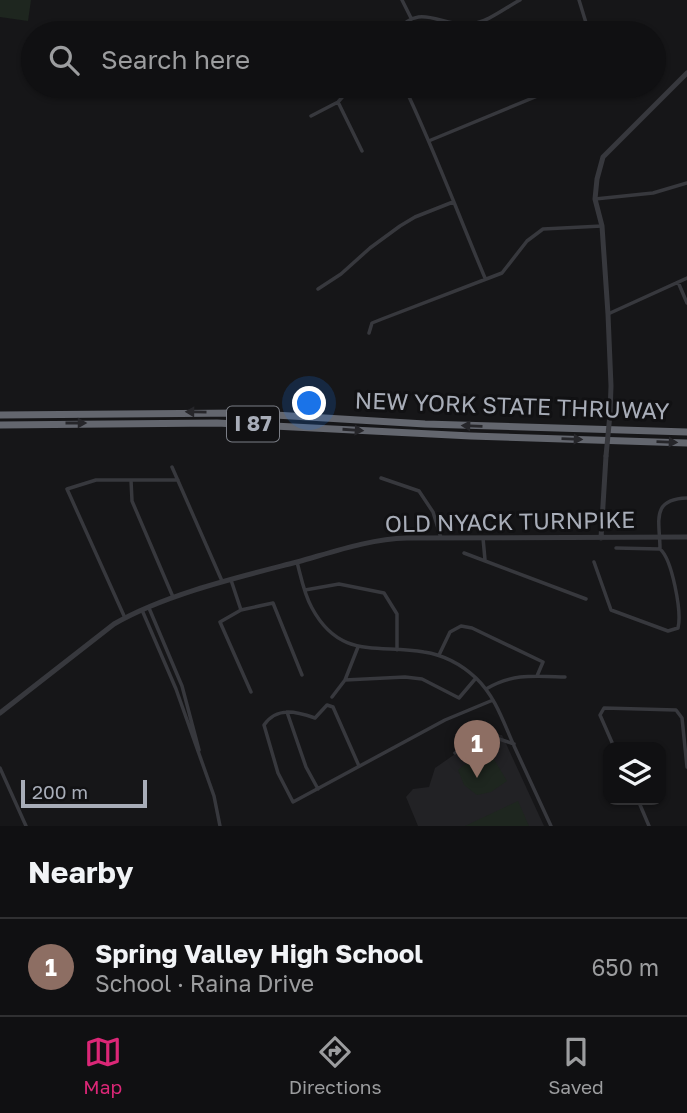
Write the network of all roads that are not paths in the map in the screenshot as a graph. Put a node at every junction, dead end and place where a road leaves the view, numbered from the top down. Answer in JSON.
{"nodes":[{"id":1,"x":402,"y":0,"type":"edge"},
{"id":2,"x":520,"y":0,"type":"edge"},
{"id":3,"x":579,"y":0,"type":"edge"},
{"id":4,"x":411,"y":18,"type":"junction"},
{"id":5,"x":408,"y":21,"type":"edge"},
{"id":6,"x":445,"y":21,"type":"edge"},
{"id":7,"x":483,"y":21,"type":"edge"},
{"id":8,"x":585,"y":21,"type":"edge"},
{"id":9,"x":687,"y":73,"type":"edge"},
{"id":10,"x":666,"y":94,"type":"edge"},
{"id":11,"x":342,"y":98,"type":"edge"},
{"id":12,"x":410,"y":98,"type":"edge"},
{"id":13,"x":533,"y":98,"type":"edge"},
{"id":14,"x":662,"y":98,"type":"edge"},
{"id":15,"x":338,"y":102,"type":"junction"},
{"id":16,"x":311,"y":116,"type":"dead end"},
{"id":17,"x":430,"y":141,"type":"junction"},
{"id":18,"x":362,"y":151,"type":"dead end"},
{"id":19,"x":687,"y":183,"type":"edge"},
{"id":20,"x":595,"y":199,"type":"junction"},
{"id":21,"x":453,"y":202,"type":"junction"},
{"id":22,"x":602,"y":226,"type":"junction"},
{"id":23,"x":485,"y":278,"type":"junction"},
{"id":24,"x":687,"y":278,"type":"edge"},
{"id":25,"x":678,"y":282,"type":"junction"},
{"id":26,"x":318,"y":289,"type":"dead end"},
{"id":27,"x":687,"y":303,"type":"edge"},
{"id":28,"x":608,"y":314,"type":"junction"},
{"id":29,"x":369,"y":333,"type":"dead end"},
{"id":30,"x":0,"y":415,"type":"edge"},
{"id":31,"x":0,"y":425,"type":"edge"},
{"id":32,"x":687,"y":432,"type":"edge"},
{"id":33,"x":687,"y":443,"type":"edge"},
{"id":34,"x":172,"y":467,"type":"dead end"},
{"id":35,"x":381,"y":478,"type":"dead end"},
{"id":36,"x":131,"y":479,"type":"junction"},
{"id":37,"x":178,"y":480,"type":"junction"},
{"id":38,"x":687,"y":498,"type":"edge"},
{"id":39,"x":660,"y":537,"type":"junction"},
{"id":40,"x":687,"y":537,"type":"edge"},
{"id":41,"x":440,"y":538,"type":"junction"},
{"id":42,"x":483,"y":538,"type":"junction"},
{"id":43,"x":601,"y":538,"type":"junction"},
{"id":44,"x":616,"y":548,"type":"dead end"},
{"id":45,"x":660,"y":550,"type":"junction"},
{"id":46,"x":464,"y":553,"type":"dead end"},
{"id":47,"x":485,"y":561,"type":"junction"},
{"id":48,"x":297,"y":562,"type":"junction"},
{"id":49,"x":594,"y":562,"type":"dead end"},
{"id":50,"x":231,"y":580,"type":"junction"},
{"id":51,"x":223,"y":583,"type":"junction"},
{"id":52,"x":304,"y":590,"type":"junction"},
{"id":53,"x":174,"y":599,"type":"junction"},
{"id":54,"x":586,"y":599,"type":"dead end"},
{"id":55,"x":149,"y":608,"type":"junction"},
{"id":56,"x":142,"y":610,"type":"junction"},
{"id":57,"x":242,"y":610,"type":"junction"},
{"id":58,"x":125,"y":618,"type":"junction"},
{"id":59,"x":358,"y":647,"type":"junction"},
{"id":60,"x":397,"y":650,"type":"junction"},
{"id":61,"x":439,"y":655,"type":"junction"},
{"id":62,"x":302,"y":675,"type":"dead end"},
{"id":63,"x":537,"y":676,"type":"junction"},
{"id":64,"x":565,"y":677,"type":"dead end"},
{"id":65,"x":476,"y":678,"type":"junction"},
{"id":66,"x":345,"y":680,"type":"junction"},
{"id":67,"x":486,"y":689,"type":"junction"},
{"id":68,"x":251,"y":692,"type":"dead end"},
{"id":69,"x":332,"y":697,"type":"dead end"},
{"id":70,"x":493,"y":700,"type":"junction"},
{"id":71,"x":287,"y":712,"type":"junction"},
{"id":72,"x":0,"y":713,"type":"edge"},
{"id":73,"x":612,"y":742,"type":"edge"},
{"id":74,"x":514,"y":744,"type":"junction"},
{"id":75,"x":455,"y":753,"type":"dead end"},
{"id":76,"x":359,"y":766,"type":"junction"},
{"id":77,"x":687,"y":767,"type":"edge"},
{"id":78,"x":0,"y":768,"type":"edge"},
{"id":79,"x":204,"y":769,"type":"junction"},
{"id":80,"x":317,"y":789,"type":"junction"},
{"id":81,"x":640,"y":805,"type":"edge"},
{"id":82,"x":26,"y":826,"type":"edge"},
{"id":83,"x":220,"y":826,"type":"edge"},
{"id":84,"x":551,"y":826,"type":"edge"},
{"id":85,"x":649,"y":826,"type":"edge"}],
"edges":[{"from":1,"to":4,"type":"street"},
{"from":2,"to":7,"type":"street"},
{"from":3,"to":8,"type":"street"},
{"from":4,"to":5,"type":"street"},
{"from":4,"to":6,"type":"street"},
{"from":9,"to":10,"type":"street"},
{"from":11,"to":15,"type":"street"},
{"from":12,"to":17,"type":"street"},
{"from":13,"to":17,"type":"street"},
{"from":14,"to":20,"type":"street"},
{"from":15,"to":16,"type":"street"},
{"from":15,"to":18,"type":"street"},
{"from":17,"to":21,"type":"street"},
{"from":19,"to":20,"type":"street"},
{"from":20,"to":22,"type":"street"},
{"from":21,"to":23,"type":"street"},
{"from":21,"to":26,"type":"street"},
{"from":22,"to":23,"type":"street"},
{"from":22,"to":28,"type":"street"},
{"from":23,"to":29,"type":"street"},
{"from":24,"to":25,"type":"street"},
{"from":25,"to":27,"type":"street"},
{"from":25,"to":28,"type":"street"},
{"from":28,"to":43,"type":"street","bridge":true},
{"from":32,"to":30,"type":"highway","name":"NEW YORK STATE THRUWAY","number":"I 87","one_way":true},
{"from":31,"to":33,"type":"highway","name":"NEW YORK STATE THRUWAY","number":"I 87","one_way":true},
{"from":34,"to":37,"type":"street"},
{"from":35,"to":41,"type":"street"},
{"from":36,"to":37,"type":"street"},
{"from":36,"to":53,"type":"street"},
{"from":36,"to":58,"type":"street"},
{"from":37,"to":51,"type":"street"},
{"from":38,"to":39,"type":"street"},
{"from":39,"to":40,"type":"street","name":"OLD NYACK TURNPIKE"},
{"from":39,"to":43,"type":"street","name":"OLD NYACK TURNPIKE"},
{"from":39,"to":45,"type":"street"},
{"from":41,"to":42,"type":"street","name":"OLD NYACK TURNPIKE"},
{"from":41,"to":48,"type":"street","name":"OLD NYACK TURNPIKE"},
{"from":42,"to":43,"type":"street","name":"OLD NYACK TURNPIKE"},
{"from":42,"to":47,"type":"street"},
{"from":44,"to":45,"type":"street"},
{"from":45,"to":49,"type":"street"},
{"from":46,"to":47,"type":"street"},
{"from":47,"to":54,"type":"street"},
{"from":48,"to":50,"type":"street","name":"OLD NYACK TURNPIKE"},
{"from":48,"to":52,"type":"street"},
{"from":50,"to":51,"type":"street","name":"OLD NYACK TURNPIKE"},
{"from":50,"to":57,"type":"street"},
{"from":51,"to":53,"type":"street","name":"OLD NYACK TURNPIKE"},
{"from":52,"to":59,"type":"street"},
{"from":52,"to":60,"type":"street"},
{"from":53,"to":55,"type":"street","name":"OLD NYACK TURNPIKE"},
{"from":55,"to":56,"type":"street","name":"OLD NYACK TURNPIKE"},
{"from":55,"to":79,"type":"street"},
{"from":56,"to":58,"type":"street","name":"OLD NYACK TURNPIKE"},
{"from":56,"to":79,"type":"street"},
{"from":57,"to":62,"type":"street"},
{"from":57,"to":68,"type":"street"},
{"from":58,"to":72,"type":"street","name":"OLD NYACK TURNPIKE"},
{"from":59,"to":60,"type":"street"},
{"from":59,"to":66,"type":"street"},
{"from":60,"to":61,"type":"street"},
{"from":61,"to":63,"type":"street"},
{"from":61,"to":65,"type":"street"},
{"from":63,"to":64,"type":"street"},
{"from":63,"to":67,"type":"street"},
{"from":65,"to":66,"type":"street"},
{"from":65,"to":67,"type":"street"},
{"from":66,"to":69,"type":"street"},
{"from":67,"to":70,"type":"street"},
{"from":70,"to":74,"type":"street"},
{"from":70,"to":76,"type":"street"},
{"from":71,"to":76,"type":"street"},
{"from":71,"to":80,"type":"street"},
{"from":71,"to":80,"type":"street"},
{"from":73,"to":77,"type":"street"},
{"from":74,"to":75,"type":"street"},
{"from":74,"to":84,"type":"street"},
{"from":76,"to":80,"type":"street"},
{"from":78,"to":82,"type":"street"},
{"from":79,"to":83,"type":"street"},
{"from":81,"to":85,"type":"street"}]}
